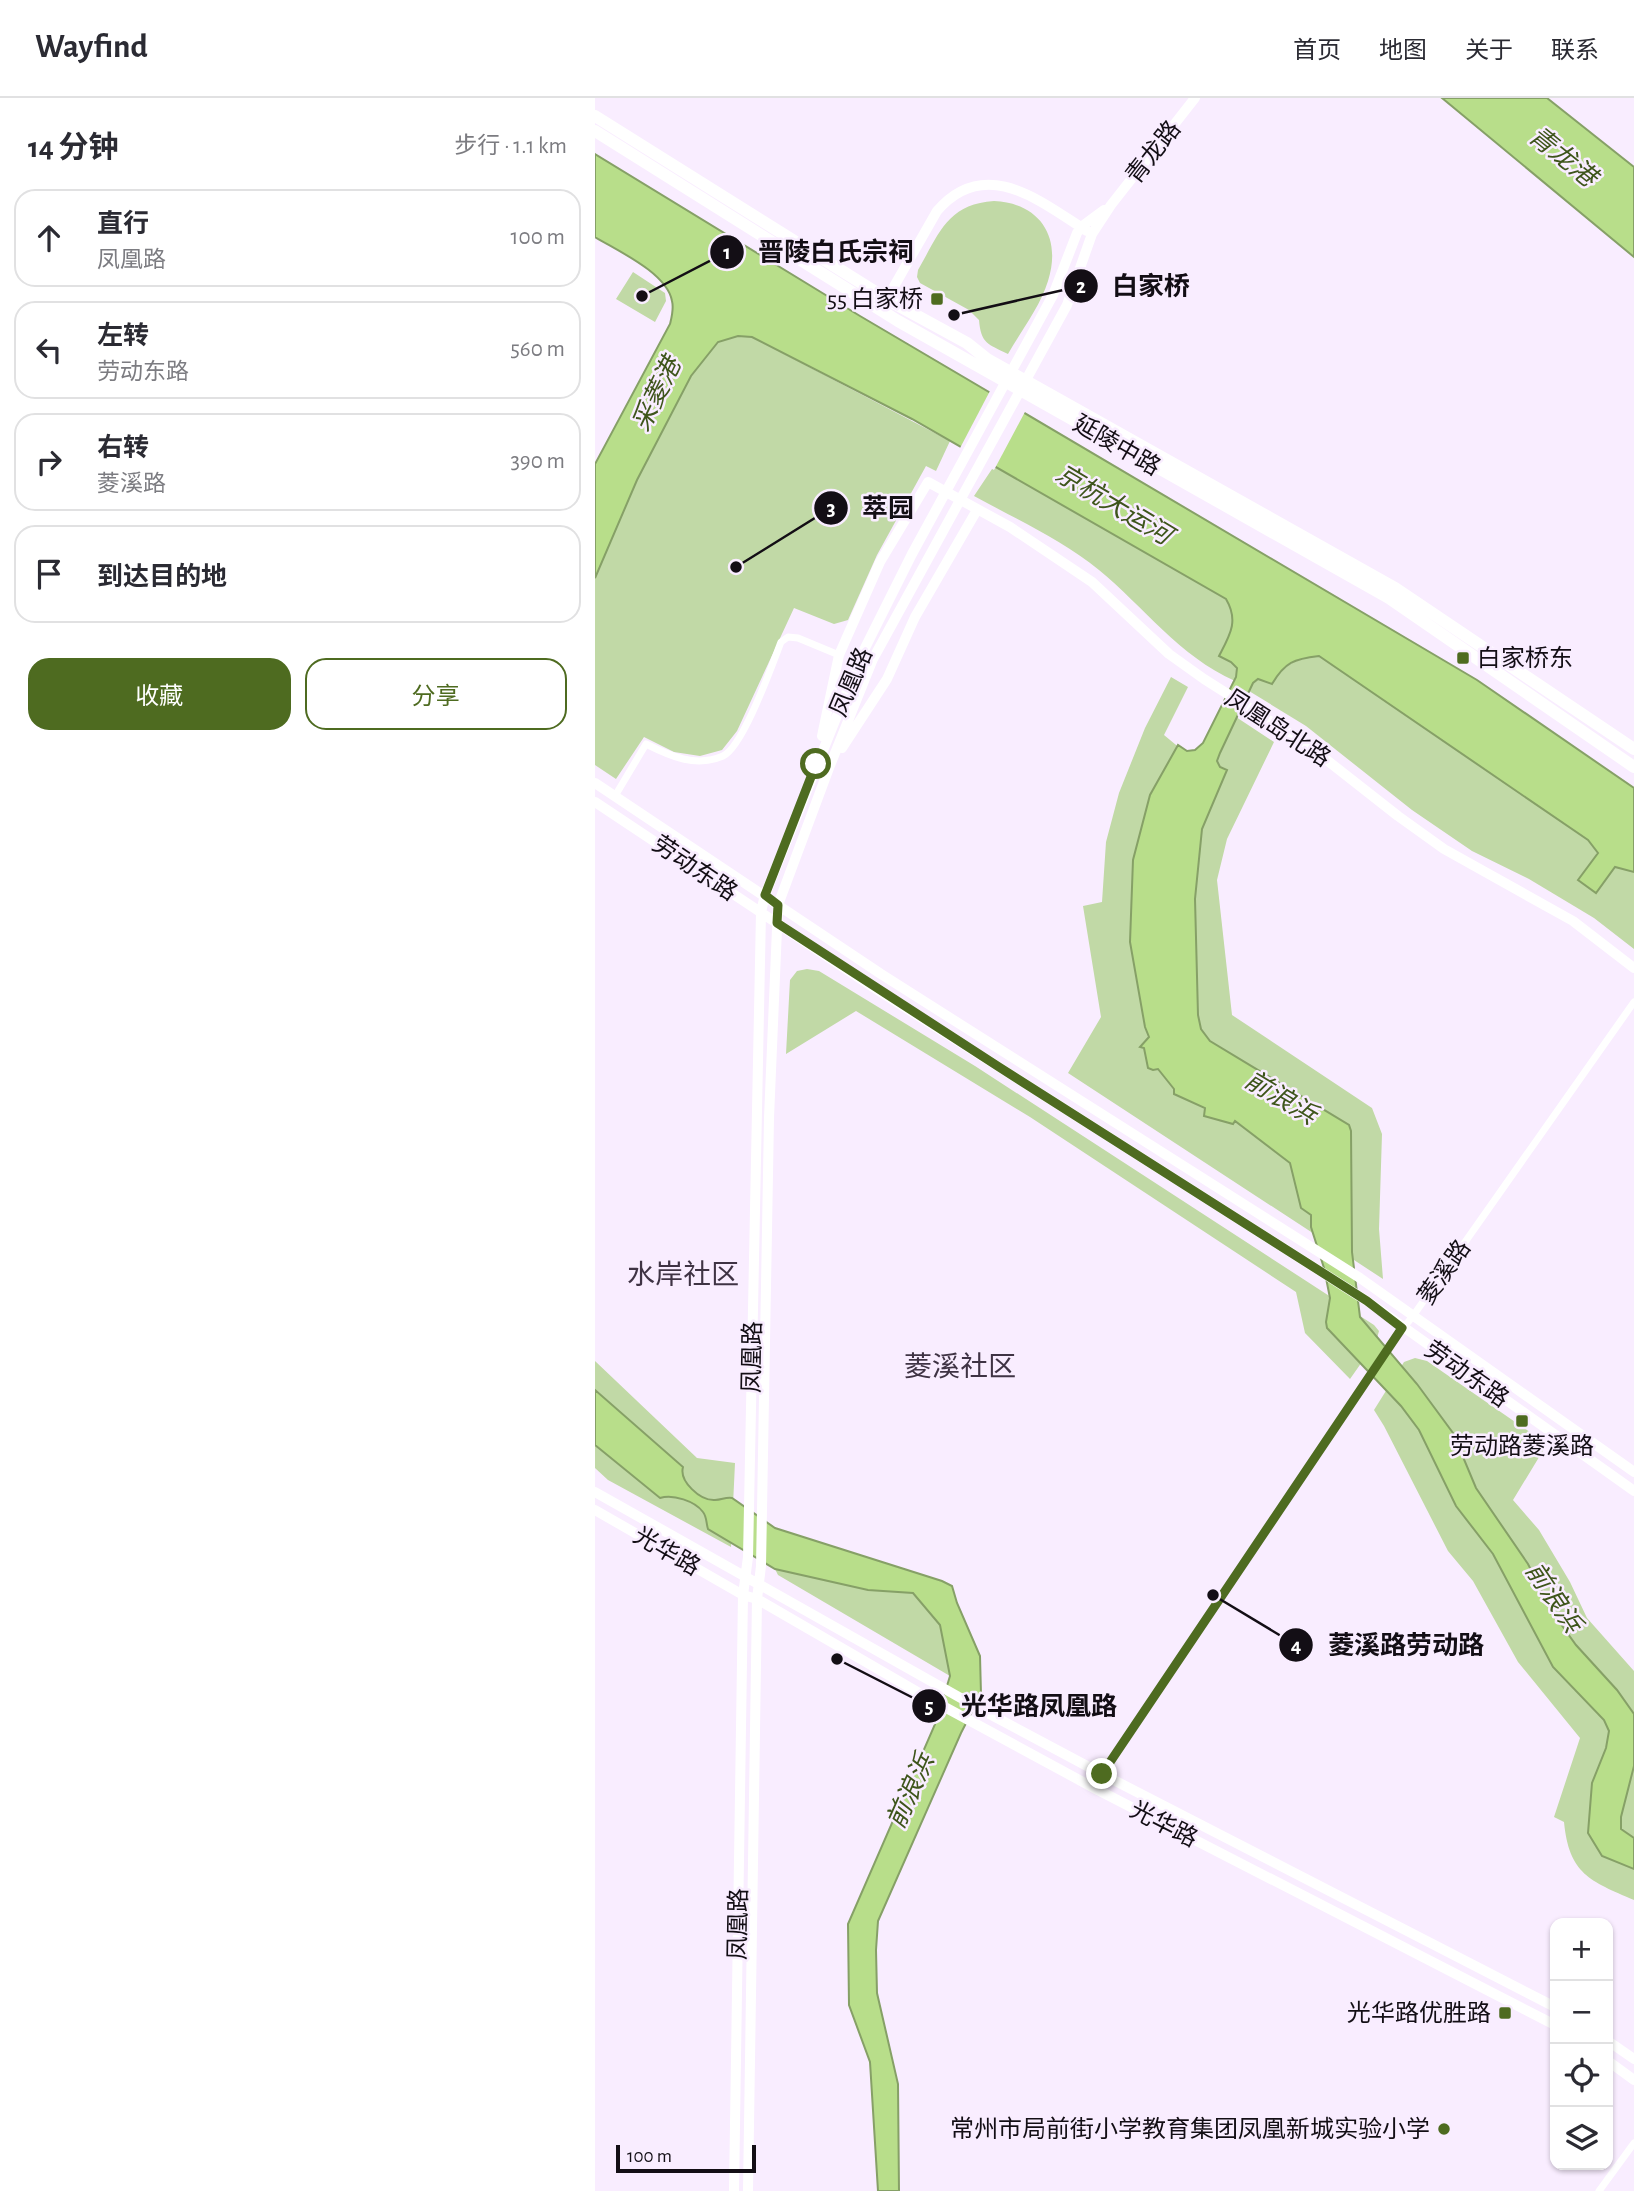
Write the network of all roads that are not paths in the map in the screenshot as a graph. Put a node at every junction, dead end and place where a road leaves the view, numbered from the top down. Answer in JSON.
{"nodes":[{"id":1,"x":1195,"y":98,"type":"edge"},
{"id":2,"x":595,"y":116,"type":"edge"},
{"id":3,"x":595,"y":131,"type":"edge"},
{"id":4,"x":1111,"y":205,"type":"junction"},
{"id":5,"x":1079,"y":230,"type":"junction"},
{"id":6,"x":1090,"y":238,"type":"junction"},
{"id":7,"x":886,"y":304,"type":"junction"},
{"id":8,"x":1067,"y":304,"type":"joint"},
{"id":9,"x":977,"y":510,"type":"junction"},
{"id":10,"x":839,"y":655,"type":"junction"},
{"id":11,"x":1634,"y":749,"type":"edge"},
{"id":12,"x":816,"y":764,"type":"junction"},
{"id":13,"x":1634,"y":767,"type":"edge"},
{"id":14,"x":829,"y":768,"type":"junction"},
{"id":15,"x":595,"y":783,"type":"edge"},
{"id":16,"x":615,"y":796,"type":"junction"},
{"id":17,"x":595,"y":802,"type":"edge"},
{"id":18,"x":765,"y":895,"type":"junction"},
{"id":19,"x":778,"y":905,"type":"junction"},
{"id":20,"x":761,"y":912,"type":"junction"},
{"id":21,"x":777,"y":923,"type":"junction"},
{"id":22,"x":1634,"y":968,"type":"edge"},
{"id":23,"x":1634,"y":1002,"type":"edge"},
{"id":24,"x":1413,"y":1316,"type":"junction"},
{"id":25,"x":1402,"y":1328,"type":"junction"},
{"id":26,"x":1634,"y":1472,"type":"edge"},
{"id":27,"x":1634,"y":1491,"type":"edge"},
{"id":28,"x":597,"y":1492,"type":"edge"},
{"id":29,"x":597,"y":1512,"type":"edge"},
{"id":30,"x":746,"y":1576,"type":"junction"},
{"id":31,"x":759,"y":1583,"type":"junction"},
{"id":32,"x":743,"y":1595,"type":"junction"},
{"id":33,"x":757,"y":1599,"type":"junction"},
{"id":34,"x":1102,"y":1774,"type":"junction"},
{"id":35,"x":1094,"y":1788,"type":"junction"},
{"id":36,"x":1550,"y":2004,"type":"edge"},
{"id":37,"x":1550,"y":2022,"type":"edge"},
{"id":38,"x":1612,"y":2044,"type":"edge"},
{"id":39,"x":1634,"y":2059,"type":"edge"},
{"id":40,"x":1613,"y":2065,"type":"edge"},
{"id":41,"x":1634,"y":2080,"type":"edge"},
{"id":42,"x":1634,"y":2143,"type":"edge"},
{"id":43,"x":734,"y":2191,"type":"edge"},
{"id":44,"x":748,"y":2191,"type":"edge"},
{"id":45,"x":1599,"y":2191,"type":"edge"}],
"edges":[{"from":1,"to":4,"type":"main road","name":"青龙路"},
{"from":2,"to":7,"type":"main road","name":"延陵中路"},
{"from":3,"to":7,"type":"main road","name":"延陵中路"},
{"from":4,"to":5,"type":"main road","name":"青龙路"},
{"from":4,"to":6,"type":"main road","name":"青龙路"},
{"from":5,"to":6,"type":"main road"},
{"from":5,"to":7,"type":"main road"},
{"from":5,"to":12,"type":"main road","name":"凤凰路"},
{"from":6,"to":8,"type":"main road","name":"青龙路"},
{"from":7,"to":11,"type":"main road","name":"延陵中路"},
{"from":7,"to":13,"type":"main road","name":"延陵中路"},
{"from":8,"to":14,"type":"main road","name":"凤凰路"},
{"from":9,"to":10,"type":"main road","name":"凤凰岛北路"},
{"from":9,"to":14,"type":"main road"},
{"from":9,"to":22,"type":"main road","name":"凤凰岛北路"},
{"from":10,"to":12,"type":"main road"},
{"from":10,"to":16,"type":"street"},
{"from":12,"to":18,"type":"main road","name":"凤凰路"},
{"from":14,"to":19,"type":"main road","name":"凤凰路"},
{"from":15,"to":16,"type":"main road","name":"劳动东路"},
{"from":16,"to":18,"type":"main road","name":"劳动东路"},
{"from":17,"to":20,"type":"main road","name":"劳动东路"},
{"from":18,"to":19,"type":"main road","name":"劳动东路"},
{"from":18,"to":20,"type":"main road","name":"凤凰路"},
{"from":19,"to":21,"type":"main road","name":"凤凰路"},
{"from":19,"to":24,"type":"main road","name":"劳动东路"},
{"from":20,"to":21,"type":"main road","name":"劳动东路"},
{"from":20,"to":30,"type":"main road","name":"凤凰路"},
{"from":21,"to":25,"type":"main road","name":"劳动东路"},
{"from":21,"to":31,"type":"main road","name":"凤凰路"},
{"from":23,"to":24,"type":"street","name":"菱溪路"},
{"from":24,"to":25,"type":"street","name":"菱溪路"},
{"from":24,"to":26,"type":"main road","name":"劳动东路"},
{"from":25,"to":27,"type":"main road","name":"劳动东路"},
{"from":25,"to":34,"type":"street","name":"菱溪路"},
{"from":28,"to":30,"type":"main road","name":"光华路"},
{"from":29,"to":32,"type":"main road","name":"光华路"},
{"from":30,"to":31,"type":"main road","name":"光华路"},
{"from":30,"to":32,"type":"main road","name":"凤凰路"},
{"from":31,"to":33,"type":"main road","name":"凤凰路"},
{"from":31,"to":34,"type":"main road","name":"光华路"},
{"from":32,"to":33,"type":"main road","name":"光华路"},
{"from":32,"to":43,"type":"main road","name":"凤凰路"},
{"from":33,"to":35,"type":"main road","name":"光华路"},
{"from":33,"to":44,"type":"main road","name":"凤凰路"},
{"from":34,"to":35,"type":"street","name":"菱溪路"},
{"from":34,"to":36,"type":"main road","name":"光华路"},
{"from":35,"to":37,"type":"main road","name":"光华路"},
{"from":38,"to":39,"type":"main road"},
{"from":40,"to":41,"type":"main road"},
{"from":42,"to":45,"type":"street"}]}
